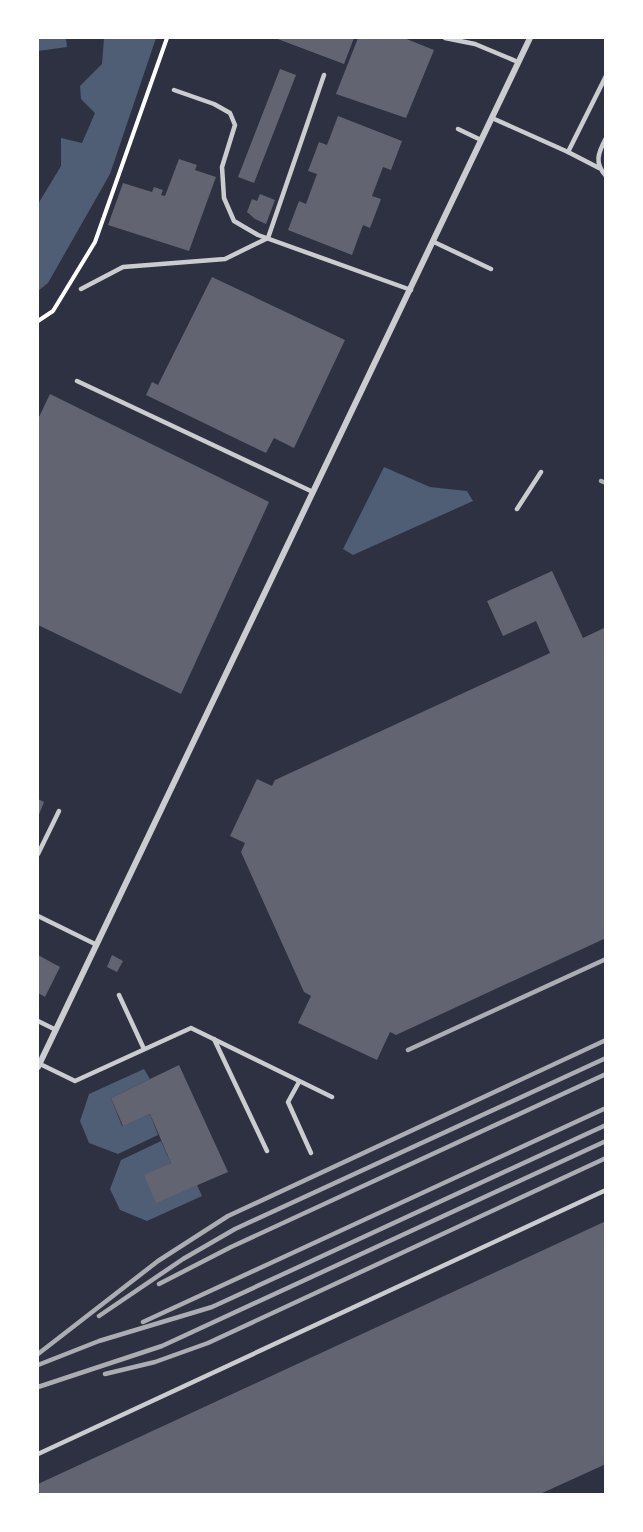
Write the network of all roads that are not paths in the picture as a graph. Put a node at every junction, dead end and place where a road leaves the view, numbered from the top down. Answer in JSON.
{"nodes":[{"id":1,"x":445,"y":38,"type":"edge"},
{"id":2,"x":530,"y":38,"type":"edge"},
{"id":3,"x":518,"y":62,"type":"junction"},
{"id":4,"x":324,"y":75,"type":"dead end"},
{"id":5,"x":606,"y":76,"type":"edge"},
{"id":6,"x":174,"y":90,"type":"dead end"},
{"id":7,"x":492,"y":118,"type":"junction"},
{"id":8,"x":458,"y":129,"type":"dead end"},
{"id":9,"x":606,"y":138,"type":"edge"},
{"id":10,"x":481,"y":140,"type":"junction"},
{"id":11,"x":568,"y":152,"type":"junction"},
{"id":12,"x":599,"y":168,"type":"junction"},
{"id":13,"x":606,"y":176,"type":"edge"},
{"id":14,"x":268,"y":238,"type":"junction"},
{"id":15,"x":434,"y":242,"type":"junction"},
{"id":16,"x":491,"y":269,"type":"dead end"},
{"id":17,"x":81,"y":289,"type":"dead end"},
{"id":18,"x":411,"y":290,"type":"junction"},
{"id":19,"x":77,"y":381,"type":"dead end"},
{"id":20,"x":540,"y":472,"type":"dead end"},
{"id":21,"x":313,"y":492,"type":"junction"},
{"id":22,"x":517,"y":509,"type":"dead end"},
{"id":23,"x":59,"y":811,"type":"dead end"},
{"id":24,"x":38,"y":854,"type":"edge"},
{"id":25,"x":38,"y":916,"type":"edge"},
{"id":26,"x":96,"y":945,"type":"junction"},
{"id":27,"x":119,"y":995,"type":"dead end"},
{"id":28,"x":38,"y":1021,"type":"edge"},
{"id":29,"x":56,"y":1030,"type":"junction"},
{"id":30,"x":214,"y":1039,"type":"junction"},
{"id":31,"x":144,"y":1049,"type":"junction"},
{"id":32,"x":38,"y":1065,"type":"edge"},
{"id":33,"x":299,"y":1082,"type":"junction"},
{"id":34,"x":332,"y":1097,"type":"dead end"},
{"id":35,"x":267,"y":1151,"type":"dead end"},
{"id":36,"x":311,"y":1153,"type":"dead end"},
{"id":37,"x":606,"y":1190,"type":"edge"},
{"id":38,"x":38,"y":1454,"type":"edge"}],
"edges":[{"from":1,"to":3,"type":"lane"},
{"from":2,"to":3,"type":"street"},
{"from":3,"to":7,"type":"street"},
{"from":4,"to":14,"type":"lane"},
{"from":5,"to":11,"type":"lane"},
{"from":6,"to":14,"type":"lane"},
{"from":7,"to":10,"type":"street"},
{"from":7,"to":11,"type":"lane"},
{"from":8,"to":10,"type":"lane"},
{"from":9,"to":12,"type":"lane"},
{"from":10,"to":15,"type":"street"},
{"from":11,"to":12,"type":"lane"},
{"from":12,"to":13,"type":"lane"},
{"from":14,"to":17,"type":"lane"},
{"from":14,"to":18,"type":"lane"},
{"from":15,"to":16,"type":"lane"},
{"from":15,"to":18,"type":"street"},
{"from":18,"to":21,"type":"street"},
{"from":19,"to":21,"type":"lane"},
{"from":20,"to":22,"type":"lane"},
{"from":21,"to":26,"type":"street"},
{"from":23,"to":24,"type":"lane"},
{"from":25,"to":26,"type":"lane"},
{"from":26,"to":29,"type":"street"},
{"from":27,"to":31,"type":"lane"},
{"from":28,"to":29,"type":"lane"},
{"from":29,"to":32,"type":"street"},
{"from":30,"to":31,"type":"lane"},
{"from":30,"to":33,"type":"lane"},
{"from":30,"to":35,"type":"lane"},
{"from":31,"to":32,"type":"lane"},
{"from":33,"to":34,"type":"lane"},
{"from":33,"to":36,"type":"lane"},
{"from":37,"to":38,"type":"lane"}]}
